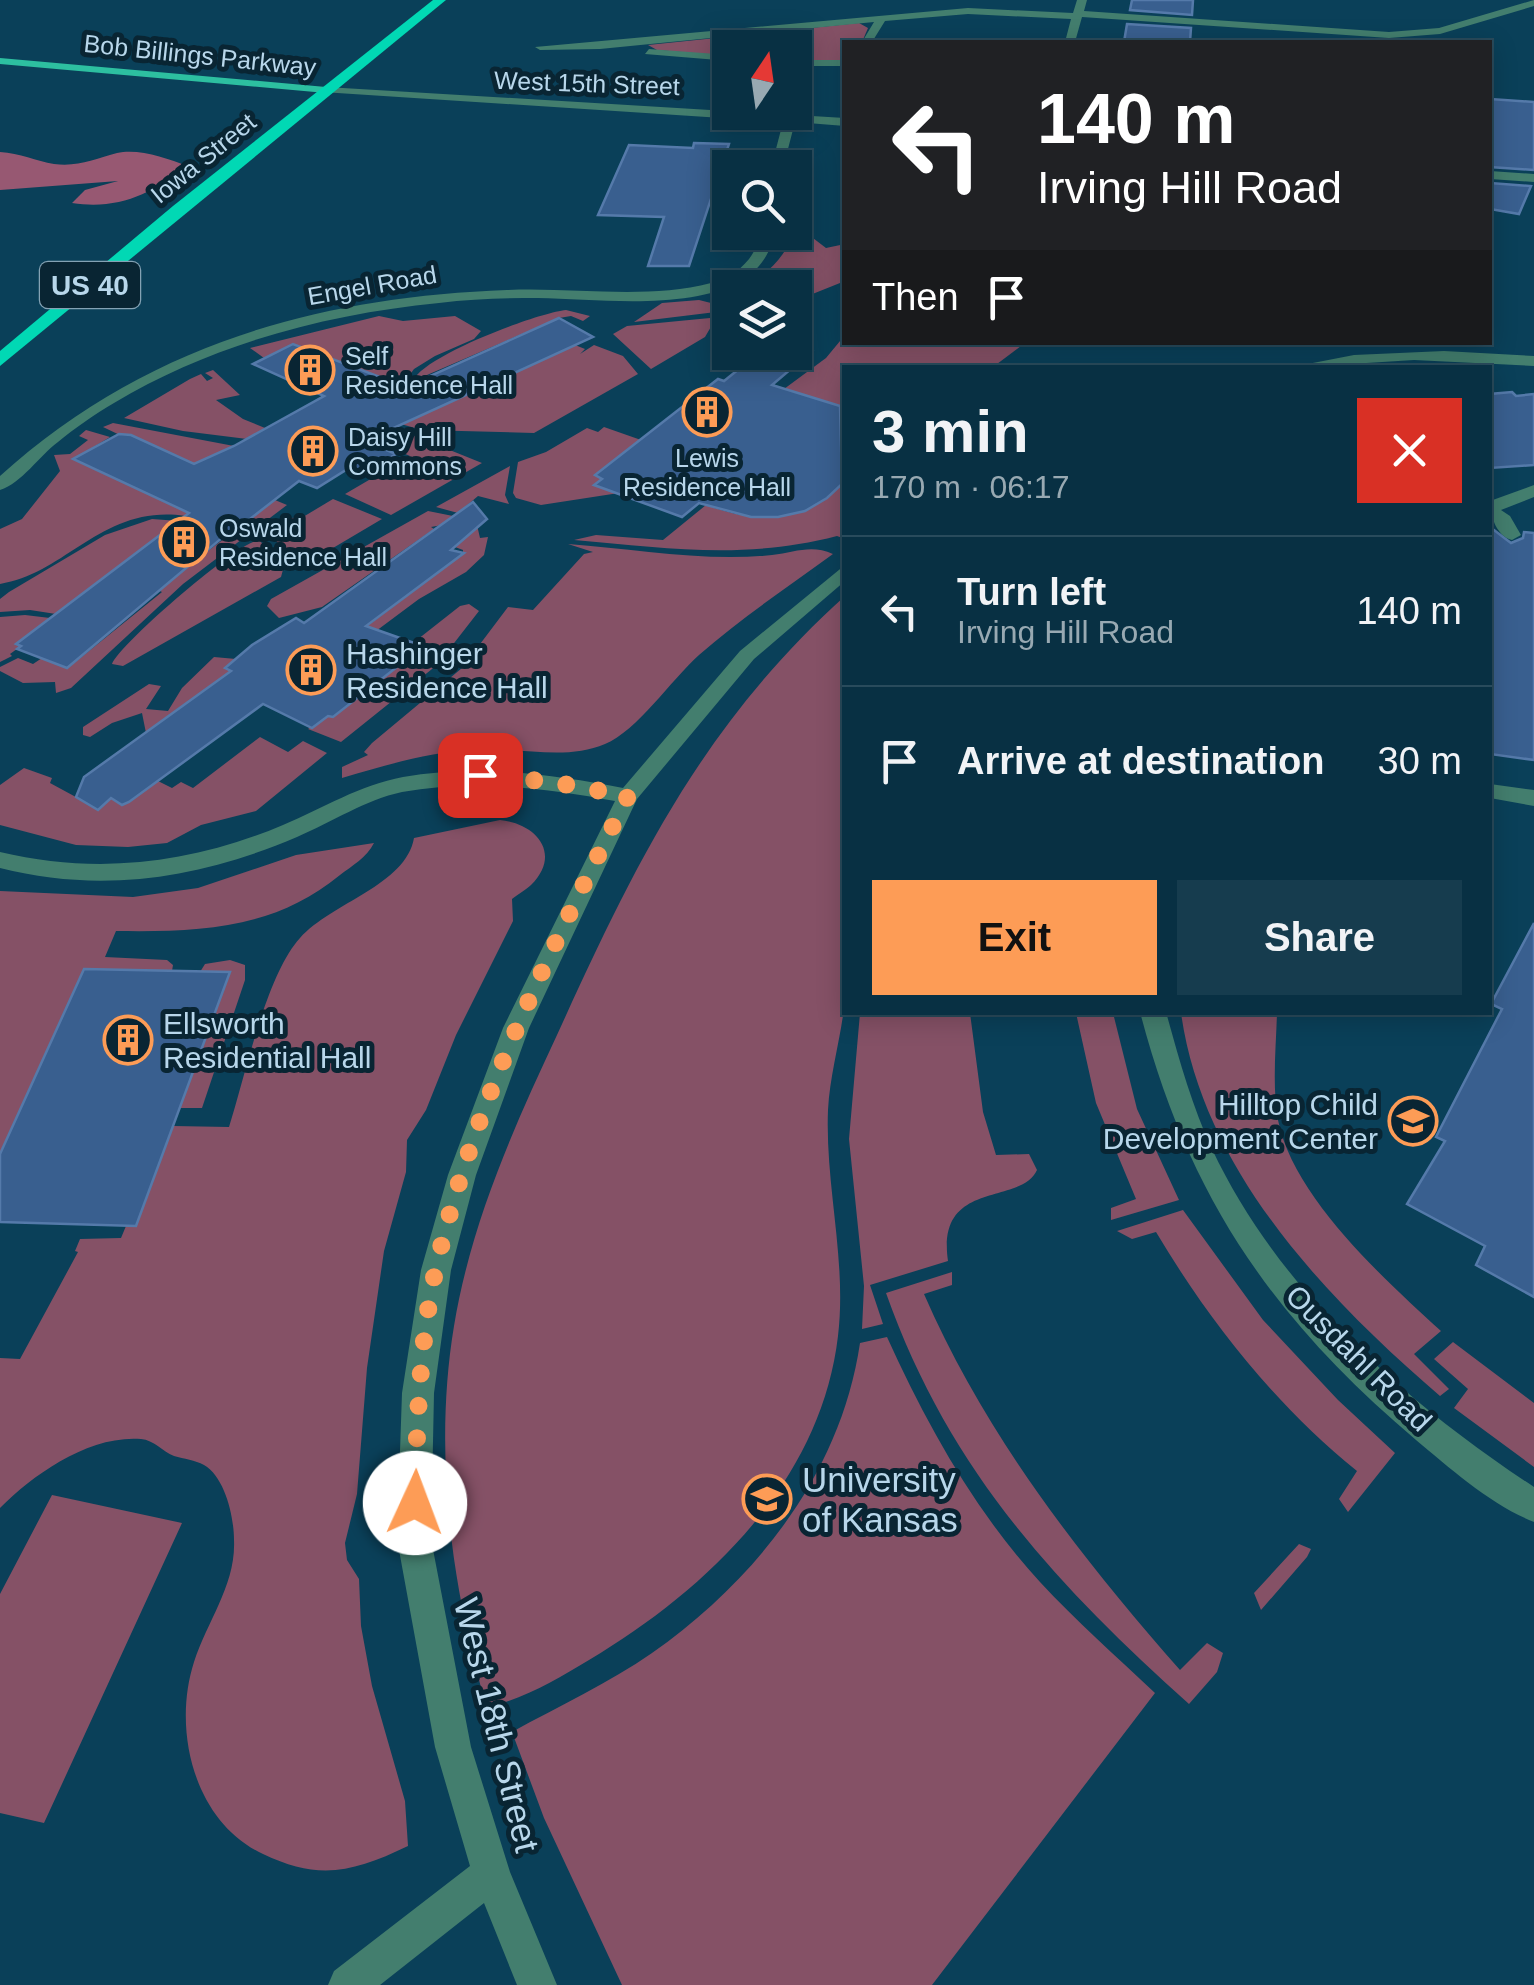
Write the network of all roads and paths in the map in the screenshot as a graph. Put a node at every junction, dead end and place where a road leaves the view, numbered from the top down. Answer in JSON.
{"nodes":[{"id":1,"x":440,"y":0,"type":"edge"},
{"id":2,"x":1082,"y":0,"type":"edge"},
{"id":3,"x":1534,"y":3,"type":"edge"},
{"id":4,"x":1077,"y":15,"type":"junction"},
{"id":5,"x":882,"y":18,"type":"junction"},
{"id":6,"x":642,"y":40,"type":"junction"},
{"id":7,"x":868,"y":40,"type":"edge"},
{"id":8,"x":1071,"y":40,"type":"edge"},
{"id":9,"x":540,"y":46,"type":"dead end"},
{"id":10,"x":600,"y":46,"type":"junction"},
{"id":11,"x":0,"y":48,"type":"edge"},
{"id":12,"x":652,"y":52,"type":"junction"},
{"id":13,"x":712,"y":57,"type":"edge"},
{"id":14,"x":0,"y":61,"type":"edge"},
{"id":15,"x":842,"y":63,"type":"edge"},
{"id":16,"x":68,"y":64,"type":"junction"},
{"id":17,"x":812,"y":64,"type":"edge"},
{"id":18,"x":326,"y":90,"type":"junction"},
{"id":19,"x":712,"y":113,"type":"edge"},
{"id":20,"x":812,"y":120,"type":"edge"},
{"id":21,"x":842,"y":122,"type":"edge"},
{"id":22,"x":1492,"y":175,"type":"edge"},
{"id":23,"x":1534,"y":178,"type":"edge"},
{"id":24,"x":762,"y":250,"type":"edge"},
{"id":25,"x":0,"y":360,"type":"edge"},
{"id":26,"x":1534,"y":362,"type":"edge"},
{"id":27,"x":1311,"y":365,"type":"edge"},
{"id":28,"x":0,"y":485,"type":"edge"},
{"id":29,"x":1533,"y":492,"type":"edge"},
{"id":30,"x":1501,"y":514,"type":"edge"},
{"id":31,"x":842,"y":575,"type":"edge"},
{"id":32,"x":1492,"y":791,"type":"edge"},
{"id":33,"x":628,"y":796,"type":"junction"},
{"id":34,"x":1534,"y":798,"type":"edge"},
{"id":35,"x":0,"y":860,"type":"edge"},
{"id":36,"x":1154,"y":1015,"type":"edge"},
{"id":37,"x":1534,"y":1506,"type":"edge"},
{"id":38,"x":491,"y":1873,"type":"junction"},
{"id":39,"x":348,"y":1985,"type":"edge"},
{"id":40,"x":537,"y":1985,"type":"edge"}],
"edges":[{"from":1,"to":18,"type":"highway","name":"Iowa Street","number":"US 40"},
{"from":2,"to":4,"type":"street"},
{"from":3,"to":4,"type":"street"},
{"from":4,"to":5,"type":"street"},
{"from":4,"to":8,"type":"street"},
{"from":5,"to":6,"type":"street"},
{"from":5,"to":7,"type":"street"},
{"from":6,"to":10,"type":"street"},
{"from":6,"to":12,"type":"street"},
{"from":9,"to":10,"type":"street"},
{"from":10,"to":12,"type":"street"},
{"from":11,"to":16,"type":"main road","name":"Bob Billings Parkway"},
{"from":12,"to":13,"type":"street"},
{"from":14,"to":16,"type":"main road","name":"Bob Billings Parkway"},
{"from":15,"to":17,"type":"street"},
{"from":16,"to":18,"type":"main road","name":"Bob Billings Parkway"},
{"from":18,"to":19,"type":"street","name":"West 15th Street"},
{"from":18,"to":25,"type":"highway","name":"Iowa Street","number":"US 40"},
{"from":20,"to":21,"type":"street","name":"West 15th Street"},
{"from":22,"to":23,"type":"street"},
{"from":24,"to":28,"type":"street","name":"Engel Road"},
{"from":26,"to":27,"type":"street"},
{"from":29,"to":30,"type":"street"},
{"from":31,"to":33,"type":"street","name":"West 18th Street"},
{"from":32,"to":34,"type":"street"},
{"from":33,"to":35,"type":"street"},
{"from":33,"to":38,"type":"street","name":"West 18th Street"},
{"from":36,"to":37,"type":"street","name":"Ousdahl Road"},
{"from":38,"to":39,"type":"street"},
{"from":38,"to":40,"type":"street","name":"West 18th Street"}]}
